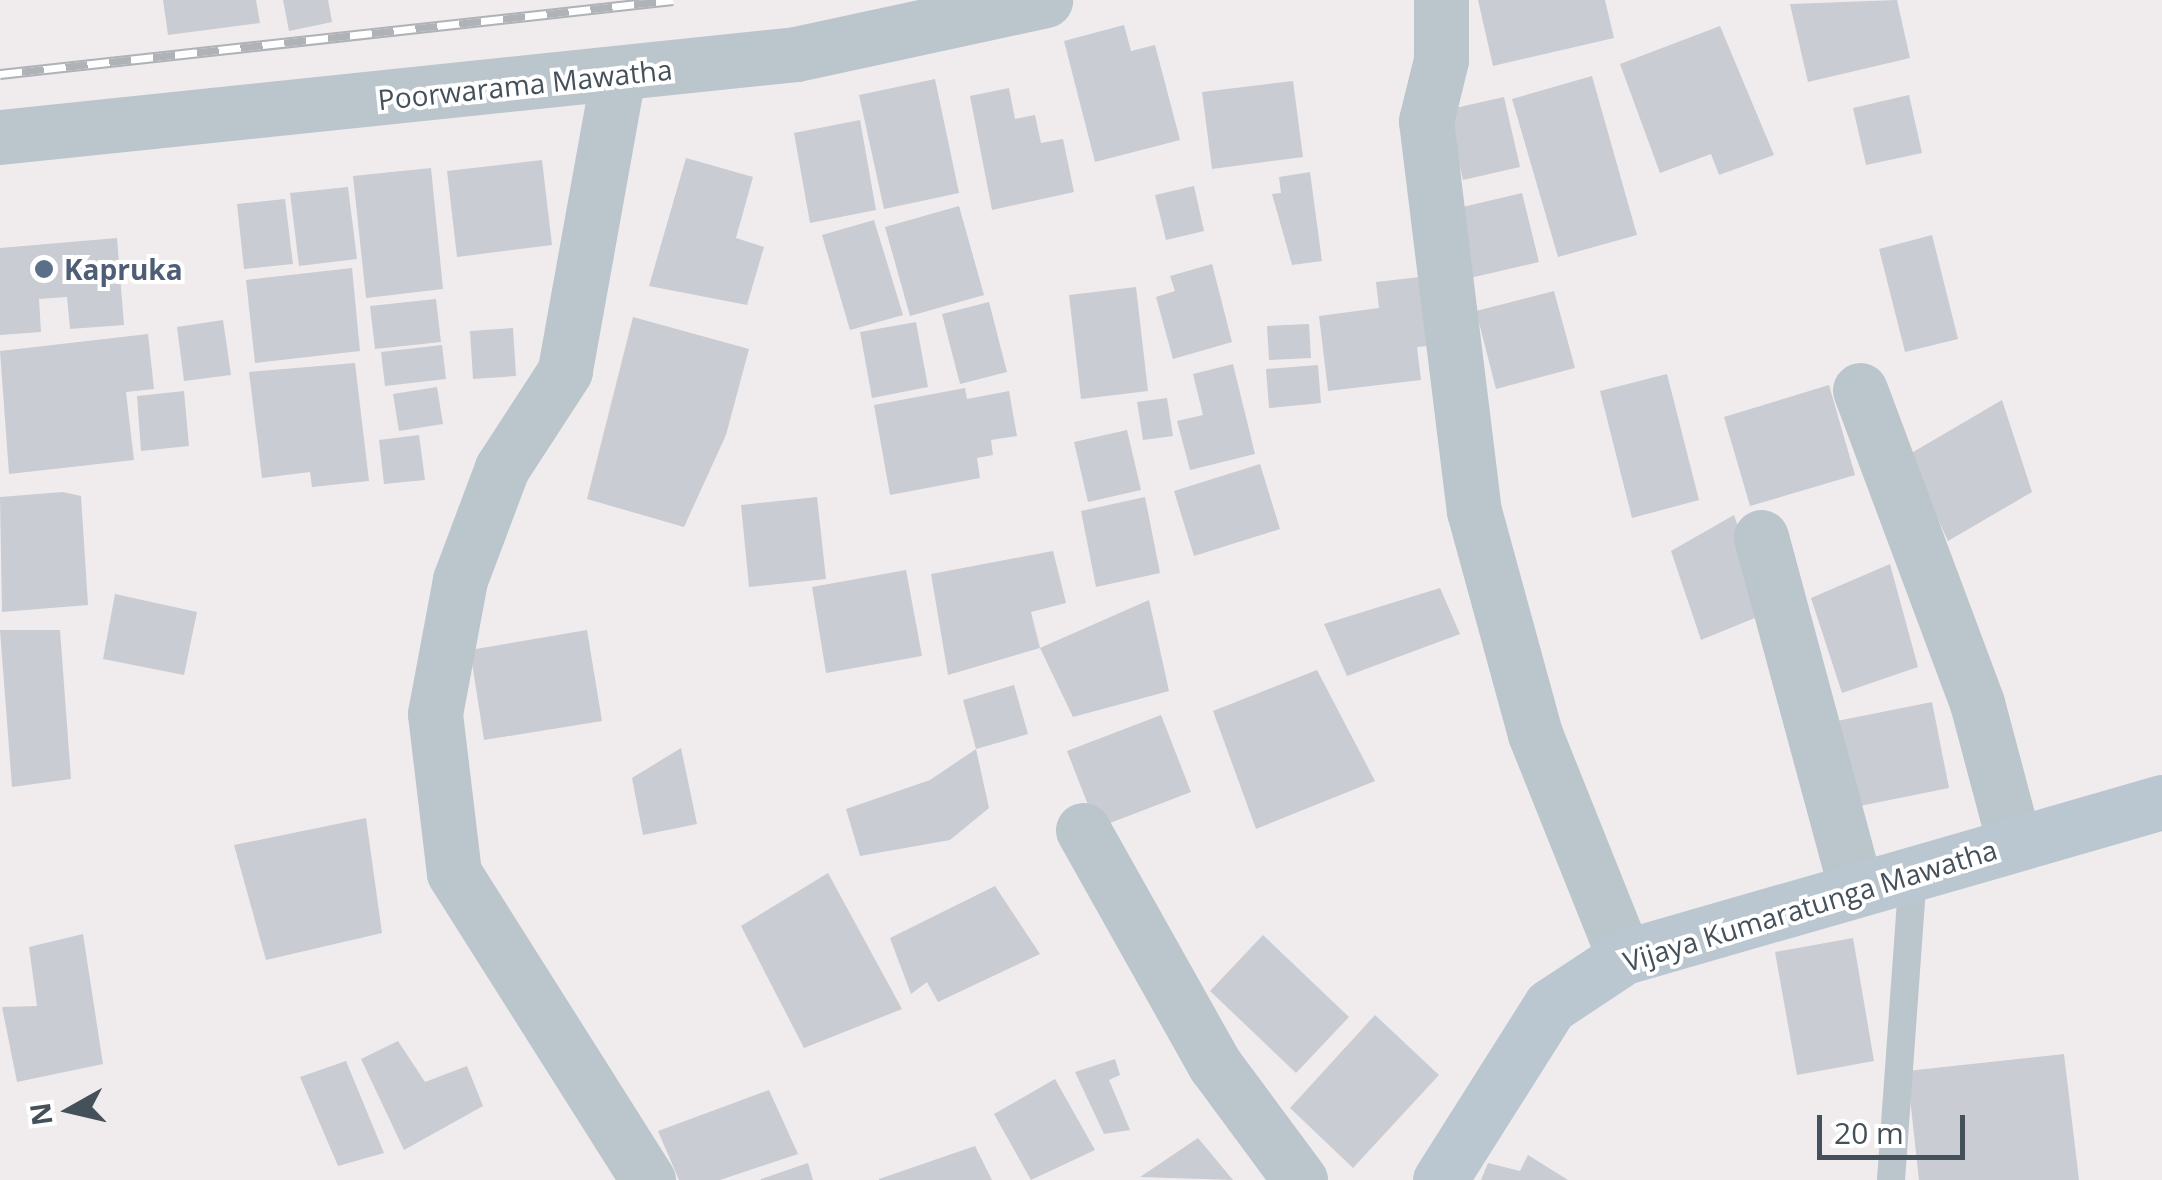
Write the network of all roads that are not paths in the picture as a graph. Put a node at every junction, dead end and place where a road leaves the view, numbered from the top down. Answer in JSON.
{"nodes":[{"id":1,"x":1045,"y":0,"type":"edge"},
{"id":2,"x":1441,"y":0,"type":"edge"},
{"id":3,"x":618,"y":75,"type":"junction"},
{"id":4,"x":0,"y":137,"type":"edge"},
{"id":5,"x":1860,"y":390,"type":"dead end"},
{"id":6,"x":1761,"y":537,"type":"dead end"},
{"id":7,"x":2162,"y":802,"type":"edge"},
{"id":8,"x":1082,"y":830,"type":"dead end"},
{"id":9,"x":2014,"y":842,"type":"junction"},
{"id":10,"x":1913,"y":872,"type":"junction"},
{"id":11,"x":1856,"y":889,"type":"junction"},
{"id":12,"x":1624,"y":957,"type":"junction"},
{"id":13,"x":648,"y":1180,"type":"edge"},
{"id":14,"x":1300,"y":1180,"type":"edge"},
{"id":15,"x":1440,"y":1180,"type":"edge"},
{"id":16,"x":1891,"y":1180,"type":"edge"}],
"edges":[{"from":1,"to":3,"type":"street","name":"Poorwarama Mawatha"},
{"from":2,"to":12,"type":"street"},
{"from":3,"to":4,"type":"street","name":"Poorwarama Mawatha"},
{"from":3,"to":13,"type":"street"},
{"from":5,"to":9,"type":"street"},
{"from":6,"to":11,"type":"street"},
{"from":7,"to":9,"type":"main road","name":"Vijaya Kumaratunga Mawatha"},
{"from":8,"to":14,"type":"street"},
{"from":9,"to":10,"type":"main road","name":"Vijaya Kumaratunga Mawatha"},
{"from":10,"to":11,"type":"main road","name":"Vijaya Kumaratunga Mawatha"},
{"from":10,"to":16,"type":"lane"},
{"from":11,"to":12,"type":"main road","name":"Vijaya Kumaratunga Mawatha"},
{"from":12,"to":15,"type":"main road","name":"Vijaya Kumaratunga Mawatha"}]}
